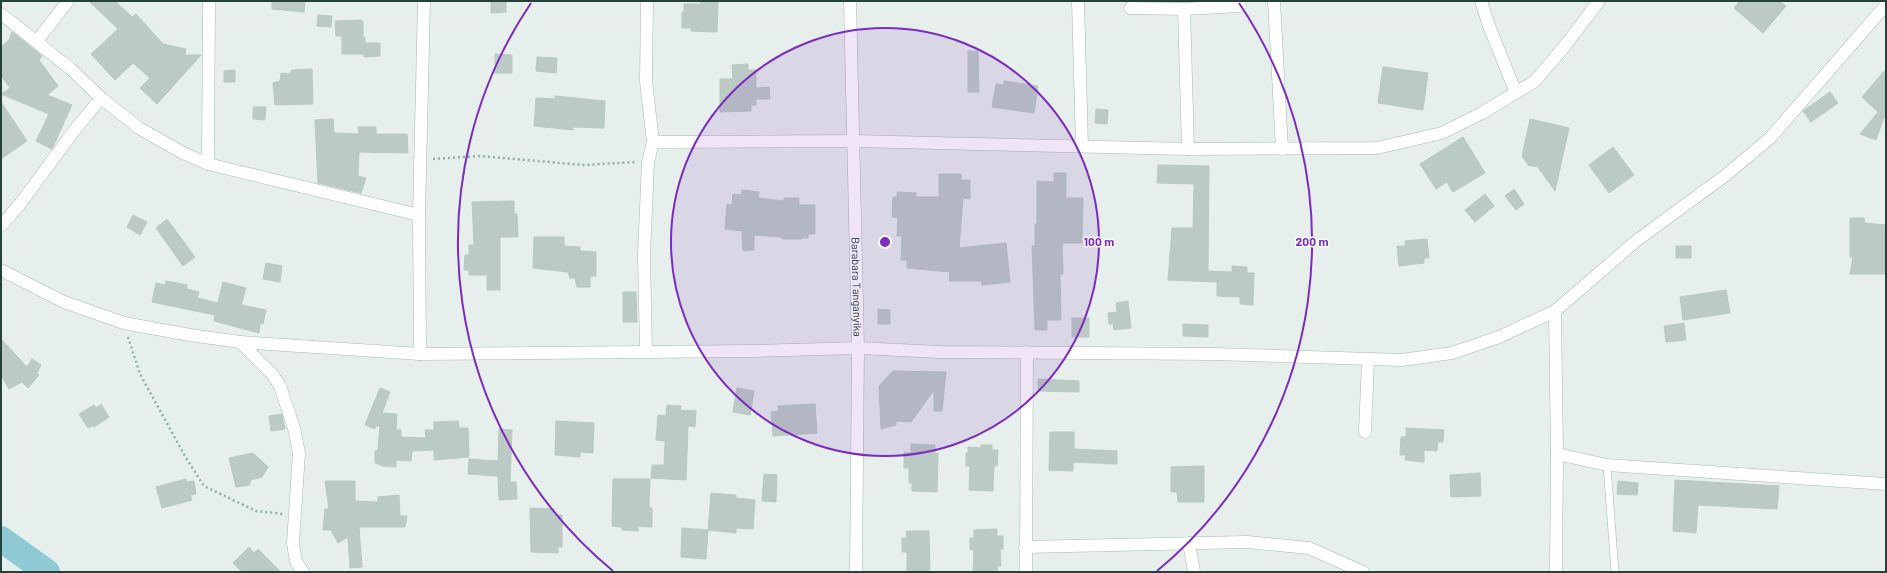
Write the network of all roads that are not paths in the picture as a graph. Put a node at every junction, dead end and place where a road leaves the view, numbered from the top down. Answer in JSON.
{"nodes":[{"id":1,"x":68,"y":1,"type":"edge"},
{"id":2,"x":209,"y":1,"type":"edge"},
{"id":3,"x":424,"y":1,"type":"edge"},
{"id":4,"x":647,"y":1,"type":"edge"},
{"id":5,"x":850,"y":1,"type":"edge"},
{"id":6,"x":1078,"y":1,"type":"edge"},
{"id":7,"x":1274,"y":1,"type":"edge"},
{"id":8,"x":1481,"y":1,"type":"edge"},
{"id":9,"x":1599,"y":1,"type":"edge"},
{"id":10,"x":1886,"y":5,"type":"edge"},
{"id":11,"x":1240,"y":6,"type":"dead end"},
{"id":12,"x":1130,"y":8,"type":"dead end"},
{"id":13,"x":1184,"y":9,"type":"junction"},
{"id":14,"x":1,"y":14,"type":"edge"},
{"id":15,"x":37,"y":41,"type":"junction"},
{"id":16,"x":1516,"y":93,"type":"junction"},
{"id":17,"x":101,"y":98,"type":"junction"},
{"id":18,"x":854,"y":141,"type":"junction"},
{"id":19,"x":653,"y":142,"type":"junction"},
{"id":20,"x":1082,"y":146,"type":"junction"},
{"id":21,"x":1188,"y":149,"type":"junction"},
{"id":22,"x":1282,"y":149,"type":"junction"},
{"id":23,"x":208,"y":164,"type":"junction"},
{"id":24,"x":419,"y":215,"type":"junction"},
{"id":25,"x":1,"y":226,"type":"edge"},
{"id":26,"x":1,"y":270,"type":"edge"},
{"id":27,"x":1554,"y":312,"type":"junction"},
{"id":28,"x":240,"y":342,"type":"junction"},
{"id":29,"x":858,"y":348,"type":"junction"},
{"id":30,"x":646,"y":351,"type":"junction"},
{"id":31,"x":1027,"y":352,"type":"junction"},
{"id":32,"x":420,"y":354,"type":"junction"},
{"id":33,"x":1368,"y":361,"type":"junction"},
{"id":34,"x":1364,"y":432,"type":"dead end"},
{"id":35,"x":1558,"y":454,"type":"junction"},
{"id":36,"x":1607,"y":465,"type":"junction"},
{"id":37,"x":1886,"y":484,"type":"edge"},
{"id":38,"x":1189,"y":543,"type":"junction"},
{"id":39,"x":1025,"y":547,"type":"junction"},
{"id":40,"x":303,"y":572,"type":"edge"},
{"id":41,"x":856,"y":572,"type":"edge"},
{"id":42,"x":1026,"y":572,"type":"edge"},
{"id":43,"x":1194,"y":572,"type":"edge"},
{"id":44,"x":1363,"y":572,"type":"edge"},
{"id":45,"x":1556,"y":572,"type":"edge"},
{"id":46,"x":1615,"y":572,"type":"edge"}],
"edges":[{"from":1,"to":15,"type":"street"},
{"from":2,"to":23,"type":"street"},
{"from":3,"to":24,"type":"street"},
{"from":4,"to":19,"type":"street"},
{"from":5,"to":18,"type":"street","name":"Barabara Tanganyika"},
{"from":6,"to":20,"type":"street"},
{"from":7,"to":22,"type":"street"},
{"from":8,"to":16,"type":"street"},
{"from":9,"to":16,"type":"street"},
{"from":10,"to":27,"type":"street"},
{"from":11,"to":13,"type":"street"},
{"from":12,"to":13,"type":"street"},
{"from":13,"to":21,"type":"street"},
{"from":14,"to":15,"type":"street"},
{"from":15,"to":17,"type":"street"},
{"from":16,"to":22,"type":"street"},
{"from":17,"to":23,"type":"street"},
{"from":17,"to":25,"type":"street"},
{"from":18,"to":19,"type":"street"},
{"from":18,"to":20,"type":"street"},
{"from":18,"to":29,"type":"street","name":"Barabara Tanganyika"},
{"from":19,"to":30,"type":"street"},
{"from":20,"to":21,"type":"street"},
{"from":21,"to":22,"type":"street"},
{"from":23,"to":24,"type":"street"},
{"from":24,"to":32,"type":"street"},
{"from":26,"to":28,"type":"street"},
{"from":27,"to":33,"type":"street"},
{"from":27,"to":35,"type":"street"},
{"from":28,"to":32,"type":"street"},
{"from":28,"to":40,"type":"street"},
{"from":29,"to":30,"type":"street"},
{"from":29,"to":31,"type":"street"},
{"from":29,"to":41,"type":"street","name":"Barabara Tanganyika"},
{"from":30,"to":32,"type":"street"},
{"from":31,"to":33,"type":"street"},
{"from":31,"to":39,"type":"street"},
{"from":33,"to":34,"type":"street"},
{"from":35,"to":36,"type":"street"},
{"from":35,"to":45,"type":"street"},
{"from":36,"to":37,"type":"street"},
{"from":36,"to":46,"type":"lane"},
{"from":38,"to":39,"type":"street"},
{"from":38,"to":43,"type":"street"},
{"from":38,"to":44,"type":"street"},
{"from":39,"to":42,"type":"street"}]}
